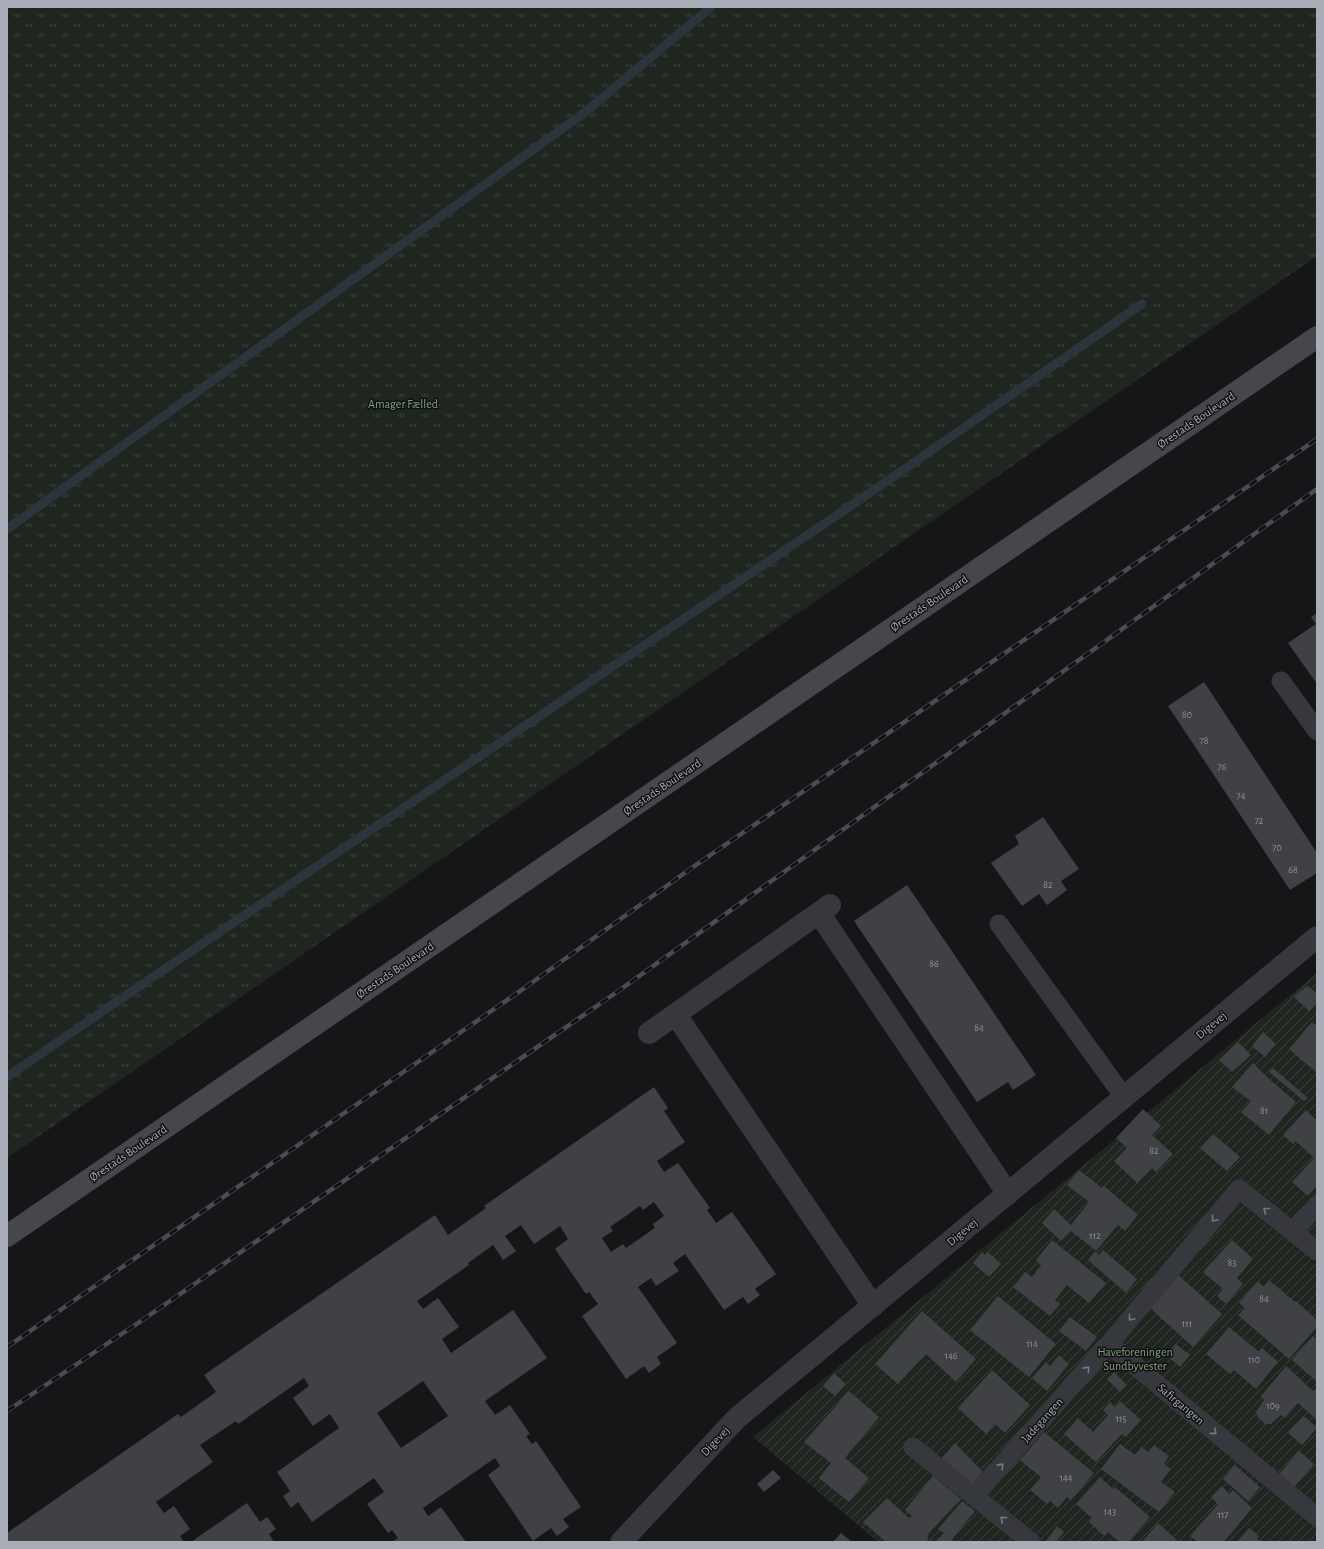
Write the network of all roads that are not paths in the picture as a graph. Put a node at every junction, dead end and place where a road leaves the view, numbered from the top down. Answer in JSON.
{"nodes":[{"id":1,"x":1317,"y":337,"type":"edge"},
{"id":2,"x":1281,"y":681,"type":"dead end"},
{"id":3,"x":1317,"y":732,"type":"edge"},
{"id":4,"x":999,"y":924,"type":"dead end"},
{"id":5,"x":1317,"y":937,"type":"edge"},
{"id":6,"x":676,"y":1015,"type":"junction"},
{"id":7,"x":649,"y":1033,"type":"dead end"},
{"id":8,"x":1124,"y":1097,"type":"junction"},
{"id":9,"x":1008,"y":1194,"type":"junction"},
{"id":10,"x":1317,"y":1205,"type":"edge"},
{"id":11,"x":1294,"y":1231,"type":"junction"},
{"id":12,"x":7,"y":1236,"type":"edge"},
{"id":13,"x":1317,"y":1251,"type":"edge"},
{"id":14,"x":873,"y":1306,"type":"junction"},
{"id":15,"x":1109,"y":1344,"type":"junction"},
{"id":16,"x":913,"y":1447,"type":"dead end"},
{"id":17,"x":975,"y":1495,"type":"junction"},
{"id":18,"x":1317,"y":1517,"type":"edge"},
{"id":19,"x":621,"y":1542,"type":"edge"},
{"id":20,"x":1031,"y":1542,"type":"edge"}],
"edges":[{"from":1,"to":12,"type":"street","name":"Ørestads Boulevard"},
{"from":2,"to":3,"type":"lane"},
{"from":4,"to":8,"type":"lane"},
{"from":5,"to":8,"type":"street","name":"Digevej"},
{"from":6,"to":7,"type":"street"},
{"from":6,"to":9,"type":"street"},
{"from":6,"to":14,"type":"street"},
{"from":8,"to":9,"type":"street","name":"Digevej"},
{"from":9,"to":14,"type":"street","name":"Digevej"},
{"from":10,"to":11,"type":"lane"},
{"from":11,"to":13,"type":"lane"},
{"from":11,"to":15,"type":"lane","one_way":true},
{"from":14,"to":19,"type":"street","name":"Digevej"},
{"from":17,"to":15,"type":"lane","name":"Jadegangen","one_way":true},
{"from":15,"to":18,"type":"lane","name":"Safirgangen","one_way":true},
{"from":16,"to":17,"type":"lane"},
{"from":20,"to":17,"type":"lane","one_way":true}]}
